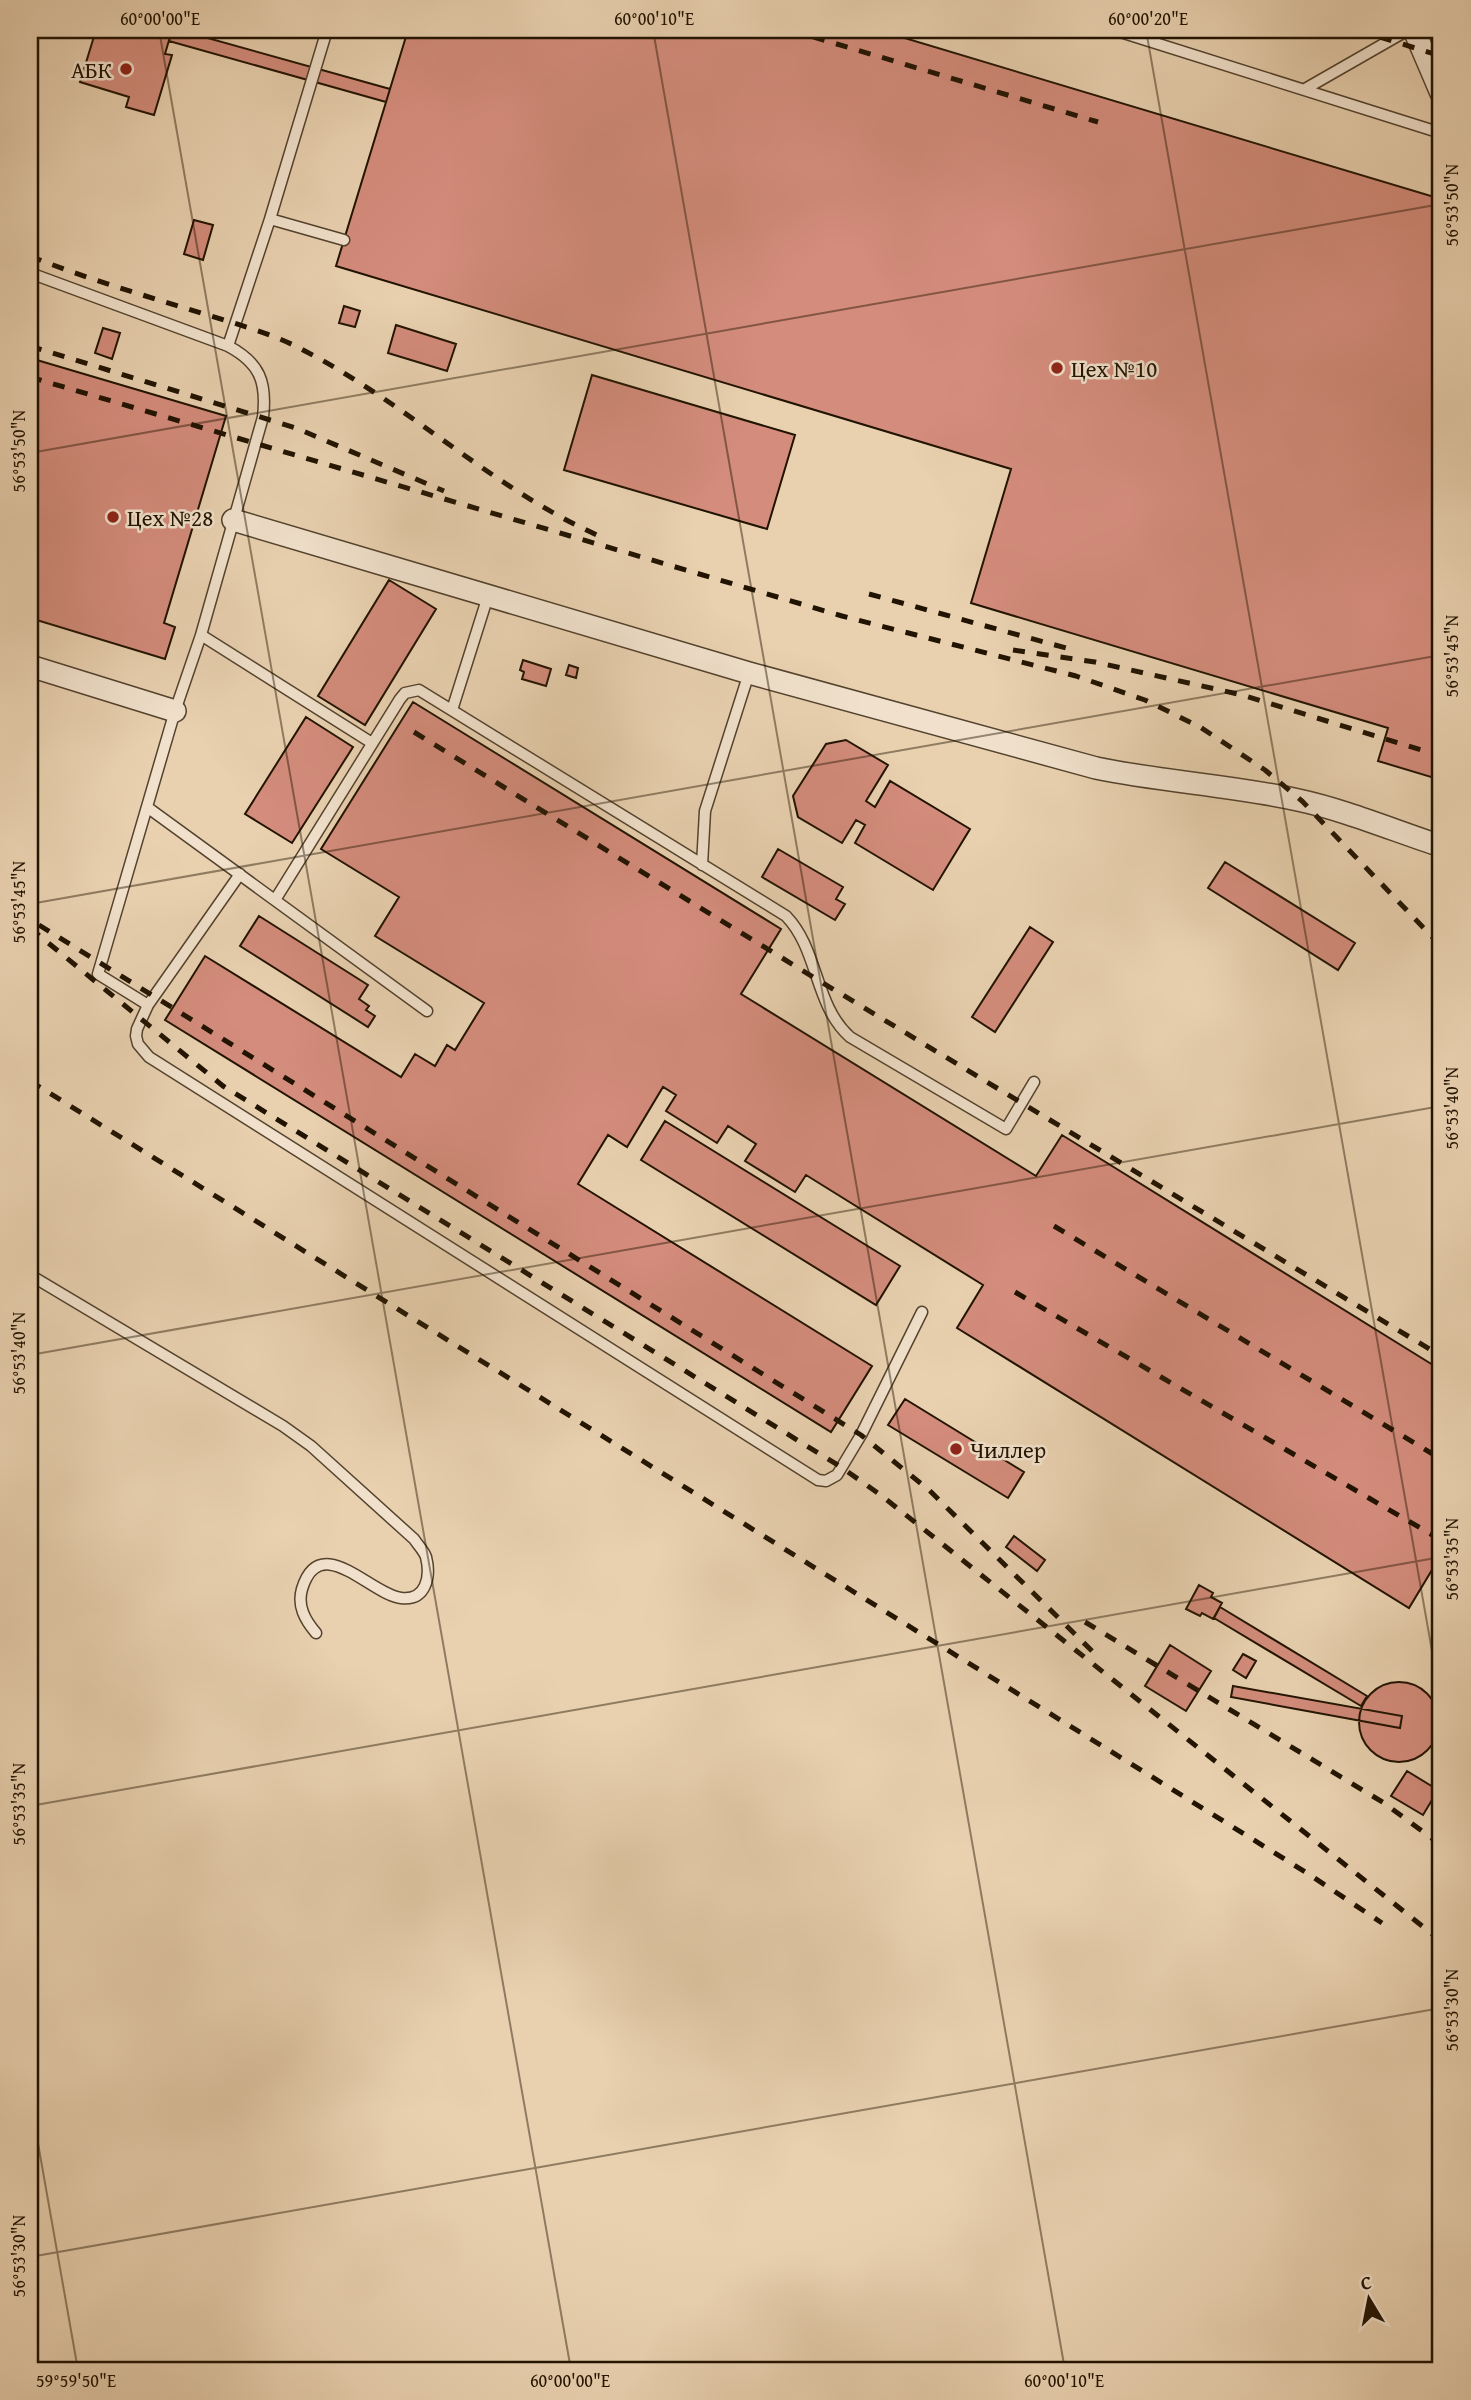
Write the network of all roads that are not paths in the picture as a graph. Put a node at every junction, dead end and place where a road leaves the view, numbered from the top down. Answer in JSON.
{"nodes":[{"id":1,"x":327,"y":30,"type":"edge"},
{"id":2,"x":1114,"y":30,"type":"edge"},
{"id":3,"x":1408,"y":30,"type":"edge"},
{"id":4,"x":1415,"y":30,"type":"edge"},
{"id":5,"x":1305,"y":89,"type":"junction"},
{"id":6,"x":1441,"y":93,"type":"edge"},
{"id":7,"x":1441,"y":133,"type":"edge"},
{"id":8,"x":270,"y":219,"type":"junction"},
{"id":9,"x":344,"y":240,"type":"dead end"},
{"id":10,"x":30,"y":273,"type":"edge"},
{"id":11,"x":228,"y":346,"type":"junction"},
{"id":12,"x":233,"y":520,"type":"junction"},
{"id":13,"x":488,"y":596,"type":"junction"},
{"id":14,"x":201,"y":635,"type":"junction"},
{"id":15,"x":30,"y":666,"type":"edge"},
{"id":16,"x":749,"y":673,"type":"junction"},
{"id":17,"x":452,"y":710,"type":"junction"},
{"id":18,"x":175,"y":711,"type":"junction"},
{"id":19,"x":372,"y":743,"type":"junction"},
{"id":20,"x":147,"y":807,"type":"junction"},
{"id":21,"x":1441,"y":846,"type":"edge"},
{"id":22,"x":702,"y":865,"type":"junction"},
{"id":23,"x":240,"y":874,"type":"junction"},
{"id":24,"x":275,"y":900,"type":"junction"},
{"id":25,"x":148,"y":1004,"type":"junction"},
{"id":26,"x":427,"y":1011,"type":"dead end"},
{"id":27,"x":1034,"y":1082,"type":"dead end"},
{"id":28,"x":30,"y":1275,"type":"edge"},
{"id":29,"x":922,"y":1312,"type":"dead end"},
{"id":30,"x":316,"y":1633,"type":"dead end"}],
"edges":[{"from":1,"to":8,"type":"lane"},
{"from":2,"to":5,"type":"lane"},
{"from":3,"to":5,"type":"lane"},
{"from":4,"to":6,"type":"street"},
{"from":5,"to":7,"type":"lane"},
{"from":8,"to":9,"type":"lane"},
{"from":8,"to":11,"type":"lane"},
{"from":10,"to":11,"type":"lane"},
{"from":11,"to":12,"type":"lane"},
{"from":12,"to":13,"type":"street"},
{"from":12,"to":14,"type":"lane"},
{"from":13,"to":16,"type":"street"},
{"from":13,"to":17,"type":"lane"},
{"from":14,"to":18,"type":"lane"},
{"from":14,"to":19,"type":"lane"},
{"from":15,"to":18,"type":"street"},
{"from":16,"to":21,"type":"street"},
{"from":16,"to":22,"type":"lane"},
{"from":17,"to":19,"type":"lane"},
{"from":17,"to":22,"type":"lane"},
{"from":18,"to":20,"type":"lane"},
{"from":19,"to":24,"type":"lane"},
{"from":20,"to":23,"type":"lane"},
{"from":20,"to":25,"type":"lane"},
{"from":22,"to":27,"type":"lane"},
{"from":23,"to":24,"type":"lane"},
{"from":23,"to":25,"type":"lane"},
{"from":24,"to":26,"type":"lane"},
{"from":25,"to":29,"type":"lane"},
{"from":28,"to":30,"type":"lane"}]}
